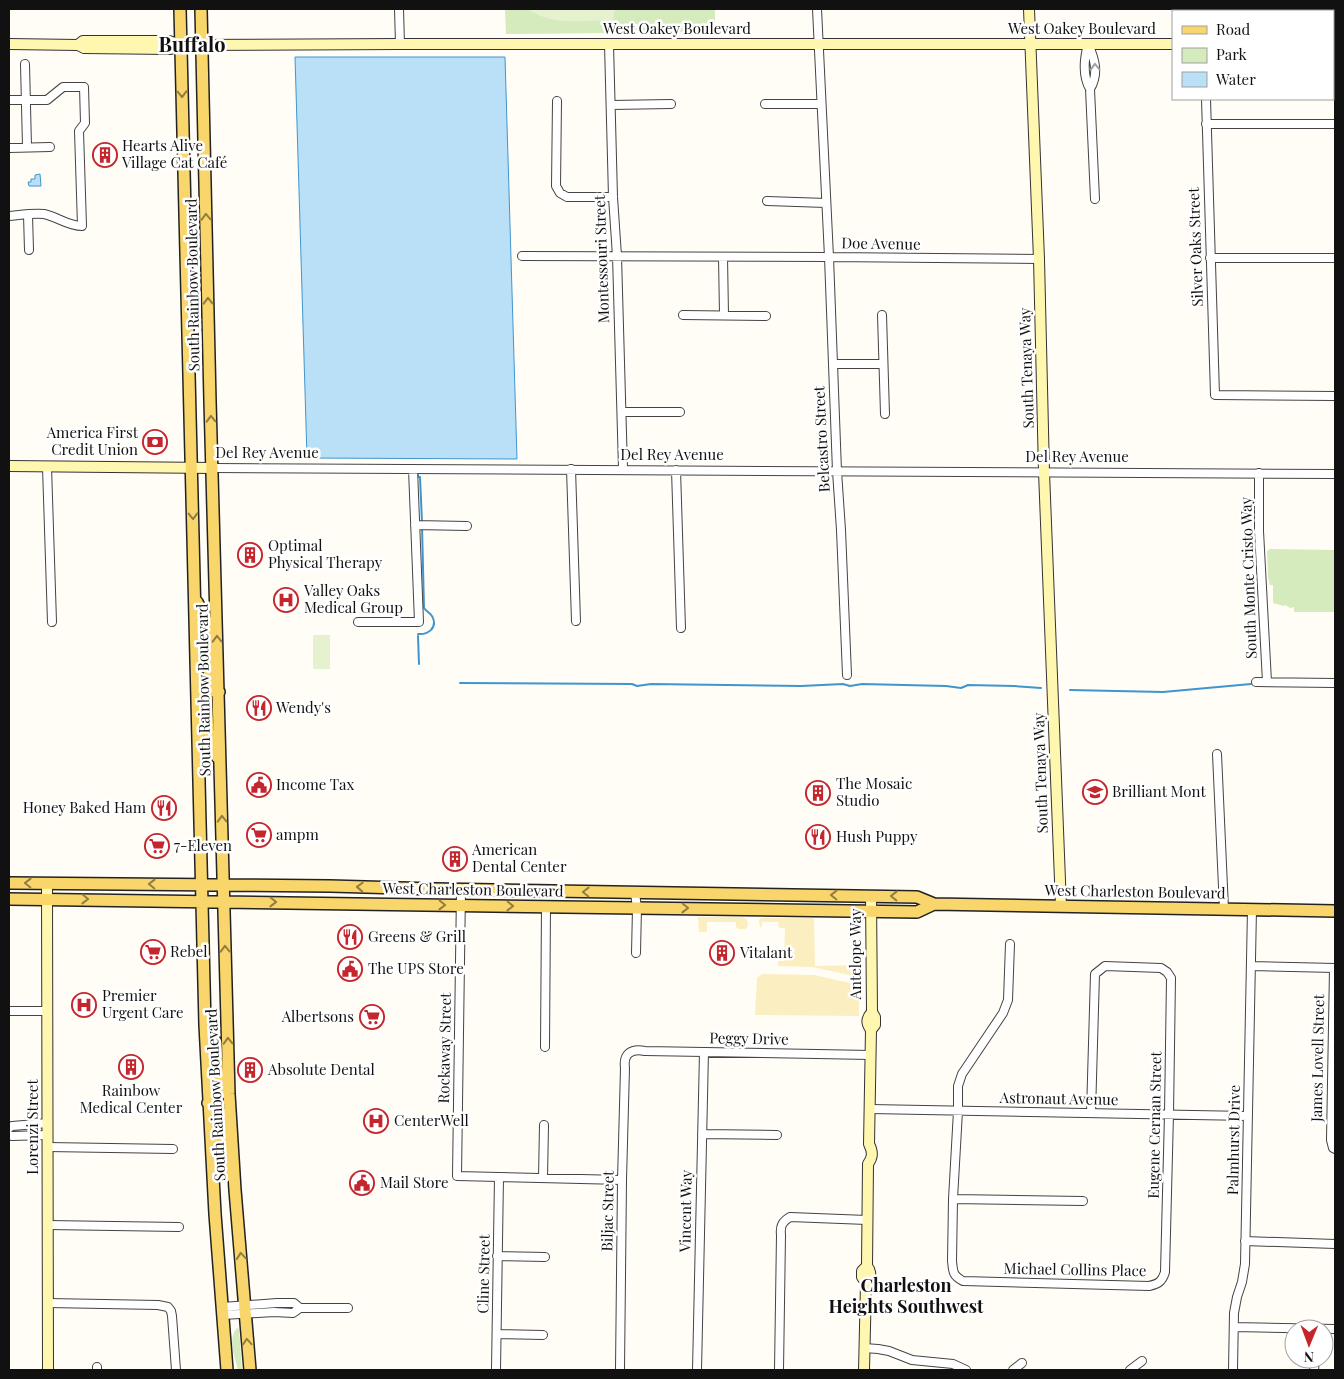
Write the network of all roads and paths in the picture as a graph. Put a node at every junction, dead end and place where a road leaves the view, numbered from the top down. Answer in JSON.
{"nodes":[{"id":1,"x":180,"y":9,"type":"edge"},
{"id":2,"x":201,"y":9,"type":"edge"},
{"id":3,"x":398,"y":9,"type":"edge"},
{"id":4,"x":816,"y":9,"type":"edge"},
{"id":5,"x":1029,"y":9,"type":"edge"},
{"id":6,"x":9,"y":44,"type":"edge"},
{"id":7,"x":400,"y":44,"type":"junction"},
{"id":8,"x":609,"y":44,"type":"junction"},
{"id":9,"x":818,"y":44,"type":"junction"},
{"id":10,"x":1030,"y":44,"type":"junction"},
{"id":11,"x":1088,"y":44,"type":"junction"},
{"id":12,"x":1172,"y":44,"type":"edge"},
{"id":13,"x":181,"y":45,"type":"junction"},
{"id":14,"x":202,"y":45,"type":"junction"},
{"id":15,"x":24,"y":64,"type":"dead end"},
{"id":16,"x":9,"y":100,"type":"edge"},
{"id":17,"x":25,"y":100,"type":"junction"},
{"id":18,"x":1206,"y":100,"type":"edge"},
{"id":19,"x":557,"y":101,"type":"dead end"},
{"id":20,"x":671,"y":104,"type":"dead end"},
{"id":21,"x":765,"y":104,"type":"dead end"},
{"id":22,"x":821,"y":104,"type":"junction"},
{"id":23,"x":611,"y":105,"type":"junction"},
{"id":24,"x":1206,"y":124,"type":"junction"},
{"id":25,"x":1335,"y":124,"type":"edge"},
{"id":26,"x":26,"y":147,"type":"junction"},
{"id":27,"x":50,"y":147,"type":"dead end"},
{"id":28,"x":9,"y":148,"type":"edge"},
{"id":29,"x":613,"y":198,"type":"junction"},
{"id":30,"x":1095,"y":199,"type":"dead end"},
{"id":31,"x":767,"y":201,"type":"dead end"},
{"id":32,"x":826,"y":203,"type":"junction"},
{"id":33,"x":28,"y":215,"type":"junction"},
{"id":34,"x":9,"y":216,"type":"edge"},
{"id":35,"x":186,"y":249,"type":"junction"},
{"id":36,"x":29,"y":250,"type":"dead end"},
{"id":37,"x":207,"y":250,"type":"junction"},
{"id":38,"x":522,"y":256,"type":"dead end"},
{"id":39,"x":617,"y":256,"type":"junction"},
{"id":40,"x":723,"y":257,"type":"junction"},
{"id":41,"x":829,"y":257,"type":"junction"},
{"id":42,"x":1210,"y":258,"type":"junction"},
{"id":43,"x":1335,"y":258,"type":"edge"},
{"id":44,"x":1039,"y":259,"type":"junction"},
{"id":45,"x":186,"y":264,"type":"junction"},
{"id":46,"x":208,"y":265,"type":"junction"},
{"id":47,"x":683,"y":315,"type":"dead end"},
{"id":48,"x":724,"y":315,"type":"junction"},
{"id":49,"x":882,"y":315,"type":"dead end"},
{"id":50,"x":766,"y":316,"type":"dead end"},
{"id":51,"x":832,"y":364,"type":"junction"},
{"id":52,"x":883,"y":364,"type":"junction"},
{"id":53,"x":1335,"y":396,"type":"edge"},
{"id":54,"x":622,"y":412,"type":"junction"},
{"id":55,"x":680,"y":412,"type":"dead end"},
{"id":56,"x":885,"y":414,"type":"dead end"},
{"id":57,"x":9,"y":466,"type":"edge"},
{"id":58,"x":47,"y":467,"type":"junction"},
{"id":59,"x":192,"y":467,"type":"junction"},
{"id":60,"x":213,"y":468,"type":"junction"},
{"id":61,"x":413,"y":469,"type":"junction"},
{"id":62,"x":571,"y":469,"type":"junction"},
{"id":63,"x":622,"y":469,"type":"junction"},
{"id":64,"x":676,"y":470,"type":"junction"},
{"id":65,"x":836,"y":471,"type":"junction"},
{"id":66,"x":1044,"y":472,"type":"junction"},
{"id":67,"x":1259,"y":473,"type":"junction"},
{"id":68,"x":1335,"y":474,"type":"edge"},
{"id":69,"x":415,"y":525,"type":"junction"},
{"id":70,"x":467,"y":526,"type":"dead end"},
{"id":71,"x":195,"y":598,"type":"junction"},
{"id":72,"x":576,"y":621,"type":"dead end"},
{"id":73,"x":52,"y":622,"type":"dead end"},
{"id":74,"x":358,"y":622,"type":"dead end"},
{"id":75,"x":681,"y":628,"type":"dead end"},
{"id":76,"x":847,"y":675,"type":"dead end"},
{"id":77,"x":1256,"y":682,"type":"dead end"},
{"id":78,"x":1267,"y":682,"type":"junction"},
{"id":79,"x":1335,"y":683,"type":"edge"},
{"id":80,"x":197,"y":688,"type":"junction"},
{"id":81,"x":219,"y":692,"type":"junction"},
{"id":82,"x":1217,"y":754,"type":"dead end"},
{"id":83,"x":220,"y":766,"type":"junction"},
{"id":84,"x":9,"y":883,"type":"edge"},
{"id":85,"x":47,"y":883,"type":"junction"},
{"id":86,"x":201,"y":885,"type":"junction"},
{"id":87,"x":224,"y":885,"type":"junction"},
{"id":88,"x":461,"y":890,"type":"junction"},
{"id":89,"x":635,"y":892,"type":"junction"},
{"id":90,"x":872,"y":896,"type":"junction"},
{"id":91,"x":9,"y":898,"type":"edge"},
{"id":92,"x":47,"y":899,"type":"junction"},
{"id":93,"x":202,"y":901,"type":"junction"},
{"id":94,"x":224,"y":902,"type":"junction"},
{"id":95,"x":934,"y":904,"type":"junction"},
{"id":96,"x":461,"y":905,"type":"junction"},
{"id":97,"x":546,"y":906,"type":"junction"},
{"id":98,"x":1062,"y":906,"type":"junction"},
{"id":99,"x":636,"y":908,"type":"junction"},
{"id":100,"x":1224,"y":909,"type":"junction"},
{"id":101,"x":1252,"y":909,"type":"junction"},
{"id":102,"x":1335,"y":911,"type":"edge"},
{"id":103,"x":872,"y":912,"type":"junction"},
{"id":104,"x":1010,"y":944,"type":"dead end"},
{"id":105,"x":636,"y":953,"type":"dead end"},
{"id":106,"x":1251,"y":966,"type":"junction"},
{"id":107,"x":1335,"y":968,"type":"edge"},
{"id":108,"x":9,"y":1011,"type":"edge"},
{"id":109,"x":47,"y":1011,"type":"junction"},
{"id":110,"x":205,"y":1025,"type":"junction"},
{"id":111,"x":545,"y":1047,"type":"dead end"},
{"id":112,"x":704,"y":1052,"type":"junction"},
{"id":113,"x":628,"y":1053,"type":"joint"},
{"id":114,"x":871,"y":1055,"type":"junction"},
{"id":115,"x":1334,"y":1058,"type":"edge"},
{"id":116,"x":230,"y":1094,"type":"junction"},
{"id":117,"x":208,"y":1103,"type":"junction"},
{"id":118,"x":870,"y":1109,"type":"junction"},
{"id":119,"x":958,"y":1111,"type":"junction"},
{"id":120,"x":1091,"y":1112,"type":"junction"},
{"id":121,"x":1169,"y":1114,"type":"junction"},
{"id":122,"x":1248,"y":1116,"type":"junction"},
{"id":123,"x":48,"y":1123,"type":"junction"},
{"id":124,"x":544,"y":1125,"type":"dead end"},
{"id":125,"x":9,"y":1128,"type":"edge"},
{"id":126,"x":702,"y":1134,"type":"junction"},
{"id":127,"x":777,"y":1134,"type":"dead end"},
{"id":128,"x":9,"y":1135,"type":"edge"},
{"id":129,"x":48,"y":1135,"type":"junction"},
{"id":130,"x":48,"y":1147,"type":"junction"},
{"id":131,"x":1334,"y":1148,"type":"edge"},
{"id":132,"x":172,"y":1149,"type":"dead end"},
{"id":133,"x":499,"y":1177,"type":"junction"},
{"id":134,"x":543,"y":1178,"type":"junction"},
{"id":135,"x":622,"y":1180,"type":"junction"},
{"id":136,"x":235,"y":1190,"type":"junction"},
{"id":137,"x":953,"y":1199,"type":"junction"},
{"id":138,"x":1083,"y":1201,"type":"dead end"},
{"id":139,"x":868,"y":1220,"type":"junction"},
{"id":140,"x":48,"y":1225,"type":"junction"},
{"id":141,"x":180,"y":1227,"type":"dead end"},
{"id":142,"x":1245,"y":1241,"type":"junction"},
{"id":143,"x":1335,"y":1244,"type":"edge"},
{"id":144,"x":497,"y":1256,"type":"junction"},
{"id":145,"x":545,"y":1257,"type":"dead end"},
{"id":146,"x":1162,"y":1280,"type":"joint"},
{"id":147,"x":48,"y":1303,"type":"junction"},
{"id":148,"x":348,"y":1308,"type":"dead end"},
{"id":149,"x":245,"y":1309,"type":"junction"},
{"id":150,"x":223,"y":1311,"type":"junction"},
{"id":151,"x":1234,"y":1327,"type":"junction"},
{"id":152,"x":1284,"y":1328,"type":"edge"},
{"id":153,"x":497,"y":1334,"type":"junction"},
{"id":154,"x":543,"y":1335,"type":"dead end"},
{"id":155,"x":225,"y":1341,"type":"junction"},
{"id":156,"x":864,"y":1348,"type":"junction"},
{"id":157,"x":1142,"y":1360,"type":"dead end"},
{"id":158,"x":1022,"y":1363,"type":"dead end"},
{"id":159,"x":48,"y":1370,"type":"edge"},
{"id":160,"x":176,"y":1370,"type":"edge"},
{"id":161,"x":227,"y":1370,"type":"edge"},
{"id":162,"x":234,"y":1370,"type":"edge"},
{"id":163,"x":250,"y":1370,"type":"edge"},
{"id":164,"x":496,"y":1370,"type":"edge"},
{"id":165,"x":620,"y":1370,"type":"edge"},
{"id":166,"x":698,"y":1370,"type":"edge"},
{"id":167,"x":779,"y":1370,"type":"edge"},
{"id":168,"x":864,"y":1370,"type":"edge"},
{"id":169,"x":966,"y":1370,"type":"edge"},
{"id":170,"x":1013,"y":1370,"type":"edge"},
{"id":171,"x":1130,"y":1370,"type":"edge"},
{"id":172,"x":1233,"y":1370,"type":"edge"}],
"edges":[{"from":1,"to":13,"type":"main road","name":"South Rainbow Boulevard"},
{"from":2,"to":14,"type":"main road","name":"South Rainbow Boulevard"},
{"from":3,"to":7,"type":"street"},
{"from":4,"to":9,"type":"street","name":"Belcastro Street"},
{"from":5,"to":10,"type":"street","name":"South Tenaya Way"},
{"from":6,"to":13,"type":"street","name":"West Oakey Boulevard"},
{"from":7,"to":8,"type":"street","name":"West Oakey Boulevard"},
{"from":7,"to":14,"type":"street","name":"West Oakey Boulevard"},
{"from":8,"to":9,"type":"street","name":"West Oakey Boulevard"},
{"from":8,"to":23,"type":"street","name":"Montessouri Street"},
{"from":9,"to":10,"type":"street","name":"West Oakey Boulevard"},
{"from":9,"to":22,"type":"street","name":"Belcastro Street"},
{"from":10,"to":11,"type":"street","name":"West Oakey Boulevard"},
{"from":10,"to":44,"type":"street","name":"South Tenaya Way"},
{"from":11,"to":12,"type":"street","name":"West Oakey Boulevard"},
{"from":11,"to":30,"type":"street"},
{"from":13,"to":14,"type":"street","name":"West Oakey Boulevard"},
{"from":13,"to":35,"type":"main road","name":"South Rainbow Boulevard","one_way":true},
{"from":37,"to":14,"type":"main road","name":"South Rainbow Boulevard","one_way":true},
{"from":15,"to":17,"type":"street"},
{"from":16,"to":17,"type":"street"},
{"from":17,"to":26,"type":"street"},
{"from":17,"to":33,"type":"street"},
{"from":18,"to":24,"type":"street","name":"Silver Oaks Street"},
{"from":19,"to":29,"type":"street"},
{"from":20,"to":23,"type":"street"},
{"from":21,"to":22,"type":"street"},
{"from":22,"to":32,"type":"street","name":"Belcastro Street"},
{"from":23,"to":29,"type":"street","name":"Montessouri Street"},
{"from":24,"to":25,"type":"street"},
{"from":24,"to":42,"type":"street","name":"Silver Oaks Street"},
{"from":26,"to":27,"type":"street"},
{"from":26,"to":28,"type":"street"},
{"from":29,"to":39,"type":"street","name":"Montessouri Street"},
{"from":31,"to":32,"type":"street"},
{"from":32,"to":41,"type":"street","name":"Belcastro Street"},
{"from":33,"to":34,"type":"street"},
{"from":33,"to":36,"type":"street"},
{"from":35,"to":37,"type":"main road"},
{"from":35,"to":45,"type":"main road","name":"South Rainbow Boulevard"},
{"from":37,"to":46,"type":"main road","name":"South Rainbow Boulevard"},
{"from":38,"to":39,"type":"street","name":"Doe Avenue"},
{"from":39,"to":40,"type":"street","name":"Doe Avenue"},
{"from":39,"to":54,"type":"street","name":"Montessouri Street"},
{"from":40,"to":41,"type":"street","name":"Doe Avenue"},
{"from":40,"to":48,"type":"street"},
{"from":41,"to":44,"type":"street","name":"Doe Avenue"},
{"from":41,"to":51,"type":"street","name":"Belcastro Street"},
{"from":42,"to":43,"type":"street"},
{"from":42,"to":53,"type":"street","name":"Silver Oaks Street"},
{"from":44,"to":66,"type":"street","name":"South Tenaya Way"},
{"from":45,"to":46,"type":"main road"},
{"from":45,"to":59,"type":"main road","name":"South Rainbow Boulevard"},
{"from":60,"to":46,"type":"main road","name":"South Rainbow Boulevard","one_way":true},
{"from":47,"to":48,"type":"street"},
{"from":48,"to":50,"type":"street"},
{"from":49,"to":52,"type":"street"},
{"from":51,"to":52,"type":"street"},
{"from":51,"to":65,"type":"street","name":"Belcastro Street"},
{"from":52,"to":56,"type":"street"},
{"from":54,"to":55,"type":"street"},
{"from":54,"to":63,"type":"street","name":"Montessouri Street"},
{"from":57,"to":58,"type":"street","name":"Del Rey Avenue"},
{"from":58,"to":59,"type":"street","name":"Del Rey Avenue"},
{"from":58,"to":73,"type":"street"},
{"from":59,"to":60,"type":"street","name":"Del Rey Avenue"},
{"from":59,"to":71,"type":"main road","name":"South Rainbow Boulevard","one_way":true},
{"from":60,"to":61,"type":"street","name":"Del Rey Avenue"},
{"from":81,"to":60,"type":"main road","name":"South Rainbow Boulevard","one_way":true},
{"from":61,"to":62,"type":"street","name":"Del Rey Avenue"},
{"from":61,"to":69,"type":"street"},
{"from":62,"to":63,"type":"street","name":"Del Rey Avenue"},
{"from":62,"to":72,"type":"street"},
{"from":63,"to":64,"type":"street","name":"Del Rey Avenue"},
{"from":64,"to":65,"type":"street","name":"Del Rey Avenue"},
{"from":64,"to":75,"type":"street"},
{"from":65,"to":66,"type":"street","name":"Del Rey Avenue"},
{"from":65,"to":76,"type":"street","name":"Belcastro Street"},
{"from":66,"to":67,"type":"street","name":"Del Rey Avenue"},
{"from":66,"to":98,"type":"street","name":"South Tenaya Way"},
{"from":67,"to":68,"type":"street","name":"Del Rey Avenue"},
{"from":67,"to":78,"type":"street","name":"South Monte Cristo Way"},
{"from":69,"to":70,"type":"street"},
{"from":69,"to":74,"type":"street"},
{"from":71,"to":80,"type":"main road","name":"South Rainbow Boulevard"},
{"from":71,"to":81,"type":"main road"},
{"from":77,"to":78,"type":"street"},
{"from":78,"to":79,"type":"street"},
{"from":80,"to":83,"type":"main road"},
{"from":80,"to":86,"type":"main road","name":"South Rainbow Boulevard"},
{"from":81,"to":83,"type":"main road","name":"South Rainbow Boulevard"},
{"from":82,"to":100,"type":"street"},
{"from":87,"to":83,"type":"main road","name":"South Rainbow Boulevard","one_way":true},
{"from":85,"to":84,"type":"main road","name":"West Charleston Boulevard","one_way":true},
{"from":86,"to":85,"type":"main road","name":"West Charleston Boulevard","one_way":true},
{"from":85,"to":92,"type":"street","name":"Lorenzi Street"},
{"from":86,"to":87,"type":"main road","name":"West Charleston Boulevard"},
{"from":86,"to":93,"type":"main road","name":"South Rainbow Boulevard"},
{"from":88,"to":87,"type":"main road","name":"West Charleston Boulevard","one_way":true},
{"from":87,"to":94,"type":"main road","name":"South Rainbow Boulevard"},
{"from":89,"to":88,"type":"main road","name":"West Charleston Boulevard","one_way":true},
{"from":88,"to":96,"type":"street","name":"Rockaway Street"},
{"from":90,"to":89,"type":"main road","name":"West Charleston Boulevard","one_way":true},
{"from":89,"to":99,"type":"street"},
{"from":95,"to":90,"type":"main road","name":"West Charleston Boulevard","one_way":true},
{"from":90,"to":103,"type":"street","name":"Antelope Way"},
{"from":91,"to":92,"type":"main road","name":"West Charleston Boulevard"},
{"from":92,"to":93,"type":"main road","name":"West Charleston Boulevard","one_way":true},
{"from":92,"to":109,"type":"street","name":"Lorenzi Street"},
{"from":93,"to":94,"type":"main road","name":"West Charleston Boulevard"},
{"from":93,"to":110,"type":"main road","name":"South Rainbow Boulevard"},
{"from":94,"to":96,"type":"main road","name":"West Charleston Boulevard","one_way":true},
{"from":116,"to":94,"type":"main road","name":"South Rainbow Boulevard","one_way":true},
{"from":95,"to":98,"type":"main road","name":"West Charleston Boulevard"},
{"from":95,"to":103,"type":"main road","name":"West Charleston Boulevard"},
{"from":96,"to":97,"type":"main road","name":"West Charleston Boulevard","one_way":true},
{"from":96,"to":133,"type":"street","name":"Rockaway Street"},
{"from":97,"to":99,"type":"main road","name":"West Charleston Boulevard"},
{"from":97,"to":111,"type":"street"},
{"from":98,"to":100,"type":"main road","name":"West Charleston Boulevard"},
{"from":99,"to":103,"type":"main road","name":"West Charleston Boulevard","one_way":true},
{"from":99,"to":105,"type":"street"},
{"from":100,"to":101,"type":"main road","name":"West Charleston Boulevard"},
{"from":101,"to":102,"type":"main road","name":"West Charleston Boulevard"},
{"from":101,"to":106,"type":"street","name":"Palmhurst Drive"},
{"from":103,"to":114,"type":"street","name":"Antelope Way"},
{"from":104,"to":119,"type":"street"},
{"from":106,"to":107,"type":"street"},
{"from":106,"to":122,"type":"street","name":"Palmhurst Drive"},
{"from":107,"to":115,"type":"street","name":"James Lovell Street"},
{"from":108,"to":109,"type":"street"},
{"from":109,"to":123,"type":"street","name":"Lorenzi Street"},
{"from":110,"to":116,"type":"main road"},
{"from":110,"to":117,"type":"main road","name":"South Rainbow Boulevard"},
{"from":112,"to":113,"type":"street","name":"Peggy Drive"},
{"from":112,"to":114,"type":"street","name":"Peggy Drive"},
{"from":112,"to":126,"type":"street","name":"Vincent Way"},
{"from":113,"to":135,"type":"street","name":"Biljac Street"},
{"from":114,"to":118,"type":"street","name":"Antelope Way"},
{"from":115,"to":131,"type":"street","name":"James Lovell Street"},
{"from":116,"to":136,"type":"main road","name":"South Rainbow Boulevard"},
{"from":117,"to":136,"type":"main road"},
{"from":117,"to":150,"type":"main road","name":"South Rainbow Boulevard"},
{"from":118,"to":119,"type":"street","name":"Astronaut Avenue"},
{"from":118,"to":139,"type":"street","name":"Antelope Way"},
{"from":119,"to":120,"type":"street","name":"Astronaut Avenue"},
{"from":119,"to":137,"type":"street"},
{"from":120,"to":121,"type":"street","name":"Astronaut Avenue"},
{"from":120,"to":121,"type":"street","name":"Eugene Cernan Street"},
{"from":121,"to":122,"type":"street","name":"Astronaut Avenue"},
{"from":121,"to":146,"type":"street","name":"Eugene Cernan Street"},
{"from":122,"to":142,"type":"street","name":"Palmhurst Drive"},
{"from":123,"to":125,"type":"street"},
{"from":123,"to":129,"type":"street","name":"Lorenzi Street"},
{"from":124,"to":134,"type":"street"},
{"from":126,"to":127,"type":"street"},
{"from":126,"to":166,"type":"street","name":"Vincent Way"},
{"from":128,"to":129,"type":"street"},
{"from":129,"to":130,"type":"street","name":"Lorenzi Street"},
{"from":130,"to":132,"type":"street"},
{"from":130,"to":140,"type":"street","name":"Lorenzi Street"},
{"from":133,"to":134,"type":"street"},
{"from":133,"to":144,"type":"street","name":"Cline Street"},
{"from":134,"to":135,"type":"street"},
{"from":135,"to":165,"type":"street","name":"Biljac Street"},
{"from":149,"to":136,"type":"main road","name":"South Rainbow Boulevard","one_way":true},
{"from":137,"to":138,"type":"street"},
{"from":137,"to":146,"type":"street","name":"Michael Collins Place"},
{"from":139,"to":156,"type":"street","name":"Antelope Way"},
{"from":139,"to":167,"type":"street"},
{"from":140,"to":141,"type":"street"},
{"from":140,"to":147,"type":"street","name":"Lorenzi Street"},
{"from":142,"to":143,"type":"street"},
{"from":142,"to":151,"type":"street","name":"Palmhurst Drive"},
{"from":144,"to":145,"type":"street"},
{"from":144,"to":153,"type":"street","name":"Cline Street"},
{"from":147,"to":159,"type":"street","name":"Lorenzi Street"},
{"from":147,"to":160,"type":"street"},
{"from":148,"to":149,"type":"street"},
{"from":149,"to":150,"type":"street"},
{"from":163,"to":149,"type":"main road","name":"South Rainbow Boulevard","one_way":true},
{"from":150,"to":155,"type":"main road","name":"South Rainbow Boulevard"},
{"from":151,"to":152,"type":"street"},
{"from":151,"to":172,"type":"street","name":"Palmhurst Drive"},
{"from":153,"to":154,"type":"street"},
{"from":153,"to":164,"type":"street","name":"Cline Street"},
{"from":155,"to":161,"type":"main road","name":"South Rainbow Boulevard"},
{"from":155,"to":162,"type":"main road"},
{"from":156,"to":168,"type":"street","name":"Antelope Way"},
{"from":156,"to":169,"type":"street"},
{"from":157,"to":171,"type":"street"},
{"from":158,"to":170,"type":"street"}]}
